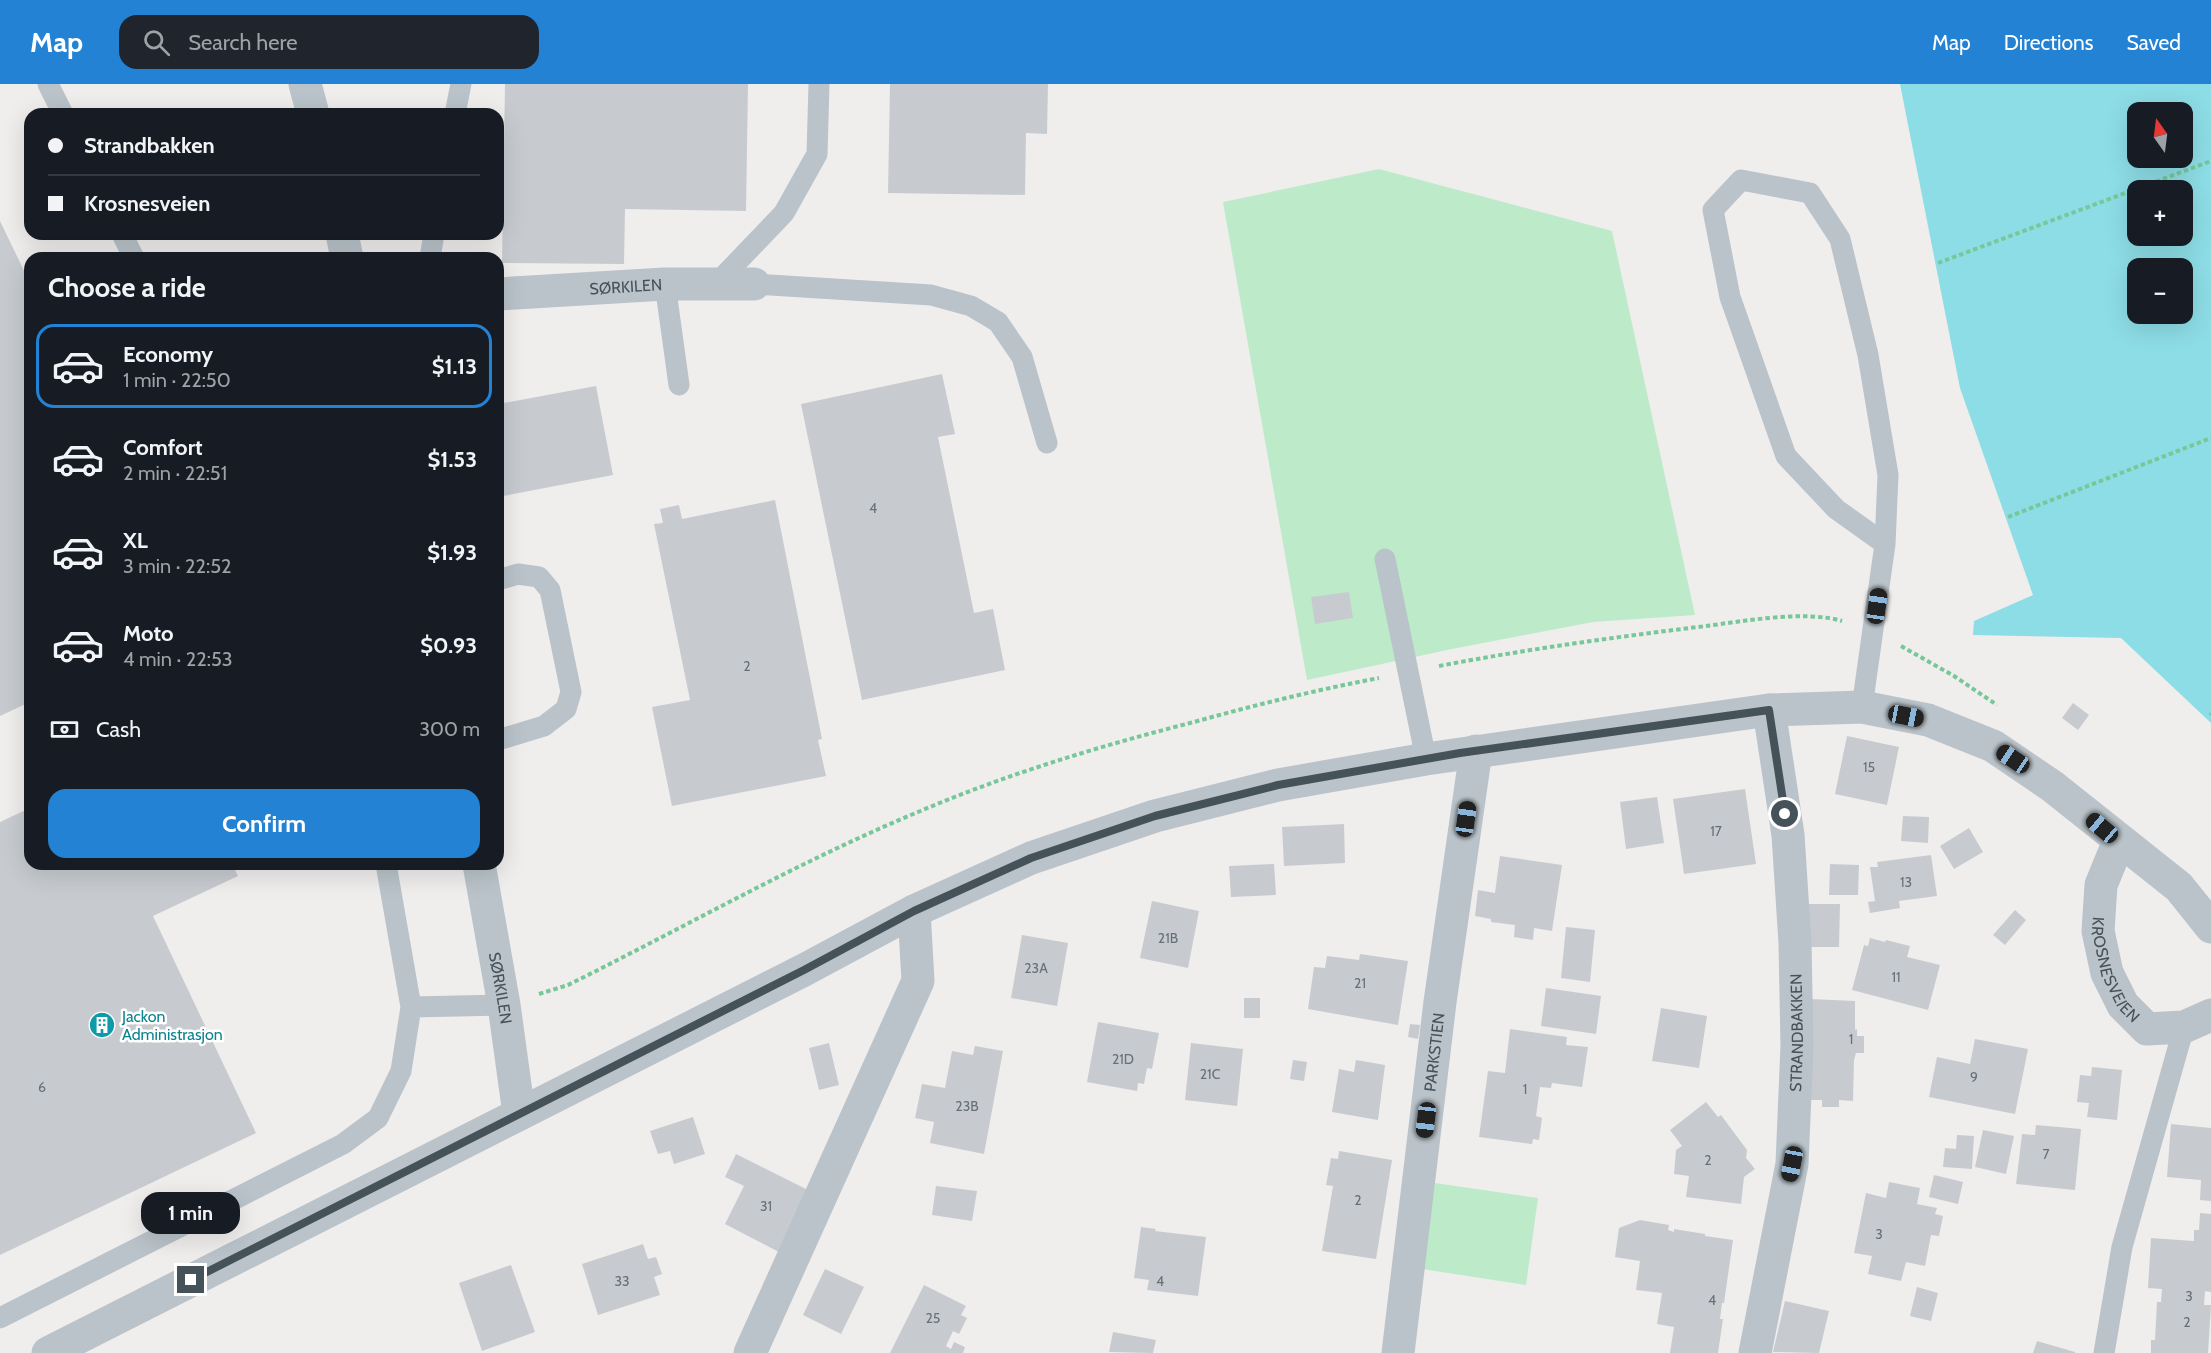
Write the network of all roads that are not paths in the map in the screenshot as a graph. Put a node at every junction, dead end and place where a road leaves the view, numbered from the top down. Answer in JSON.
{"nodes":[{"id":1,"x":48,"y":84,"type":"edge"},
{"id":2,"x":305,"y":84,"type":"edge"},
{"id":3,"x":461,"y":84,"type":"edge"},
{"id":4,"x":819,"y":84,"type":"edge"},
{"id":5,"x":60,"y":108,"type":"edge"},
{"id":6,"x":311,"y":108,"type":"edge"},
{"id":7,"x":457,"y":108,"type":"edge"},
{"id":8,"x":665,"y":284,"type":"junction"},
{"id":9,"x":716,"y":284,"type":"junction"},
{"id":10,"x":754,"y":284,"type":"joint"},
{"id":11,"x":504,"y":294,"type":"edge"},
{"id":12,"x":679,"y":385,"type":"dead end"},
{"id":13,"x":1047,"y":443,"type":"dead end"},
{"id":14,"x":1885,"y":544,"type":"junction"},
{"id":15,"x":1385,"y":560,"type":"dead end"},
{"id":16,"x":504,"y":578,"type":"edge"},
{"id":17,"x":1862,"y":707,"type":"junction"},
{"id":18,"x":1769,"y":710,"type":"junction"},
{"id":19,"x":504,"y":738,"type":"edge"},
{"id":20,"x":1476,"y":751,"type":"junction"},
{"id":21,"x":1426,"y":759,"type":"junction"},
{"id":22,"x":2119,"y":841,"type":"junction"},
{"id":23,"x":387,"y":870,"type":"edge"},
{"id":24,"x":480,"y":870,"type":"edge"},
{"id":25,"x":914,"y":911,"type":"junction"},
{"id":26,"x":2211,"y":927,"type":"edge"},
{"id":27,"x":504,"y":1005,"type":"junction"},
{"id":28,"x":411,"y":1007,"type":"junction"},
{"id":29,"x":2198,"y":1021,"type":"edge"},
{"id":30,"x":519,"y":1114,"type":"junction"},
{"id":31,"x":0,"y":1318,"type":"edge"},
{"id":32,"x":48,"y":1353,"type":"edge"},
{"id":33,"x":750,"y":1353,"type":"edge"},
{"id":34,"x":1398,"y":1353,"type":"edge"},
{"id":35,"x":1755,"y":1353,"type":"edge"},
{"id":36,"x":2104,"y":1353,"type":"edge"}],
"edges":[{"from":1,"to":5,"type":"lane"},
{"from":2,"to":6,"type":"street"},
{"from":3,"to":7,"type":"lane"},
{"from":4,"to":9,"type":"lane"},
{"from":8,"to":9,"type":"street","name":"SØRKILEN"},
{"from":8,"to":11,"type":"street","name":"SØRKILEN"},
{"from":8,"to":12,"type":"lane"},
{"from":9,"to":10,"type":"street","name":"SØRKILEN"},
{"from":10,"to":13,"type":"lane"},
{"from":14,"to":14,"type":"lane"},
{"from":14,"to":17,"type":"lane"},
{"from":15,"to":21,"type":"lane"},
{"from":16,"to":19,"type":"lane"},
{"from":17,"to":18,"type":"street"},
{"from":17,"to":22,"type":"street"},
{"from":18,"to":20,"type":"street"},
{"from":18,"to":35,"type":"street","name":"STRANDBAKKEN"},
{"from":20,"to":21,"type":"street"},
{"from":20,"to":34,"type":"street","name":"PARKSTIEN"},
{"from":21,"to":25,"type":"street"},
{"from":22,"to":26,"type":"street"},
{"from":22,"to":29,"type":"street","name":"KROSNESVEIEN"},
{"from":23,"to":28,"type":"lane"},
{"from":24,"to":27,"type":"street","name":"SØRKILEN"},
{"from":25,"to":30,"type":"street"},
{"from":25,"to":33,"type":"street"},
{"from":27,"to":28,"type":"lane"},
{"from":27,"to":30,"type":"street","name":"SØRKILEN"},
{"from":28,"to":31,"type":"lane"},
{"from":29,"to":36,"type":"lane"},
{"from":30,"to":32,"type":"street"}]}
